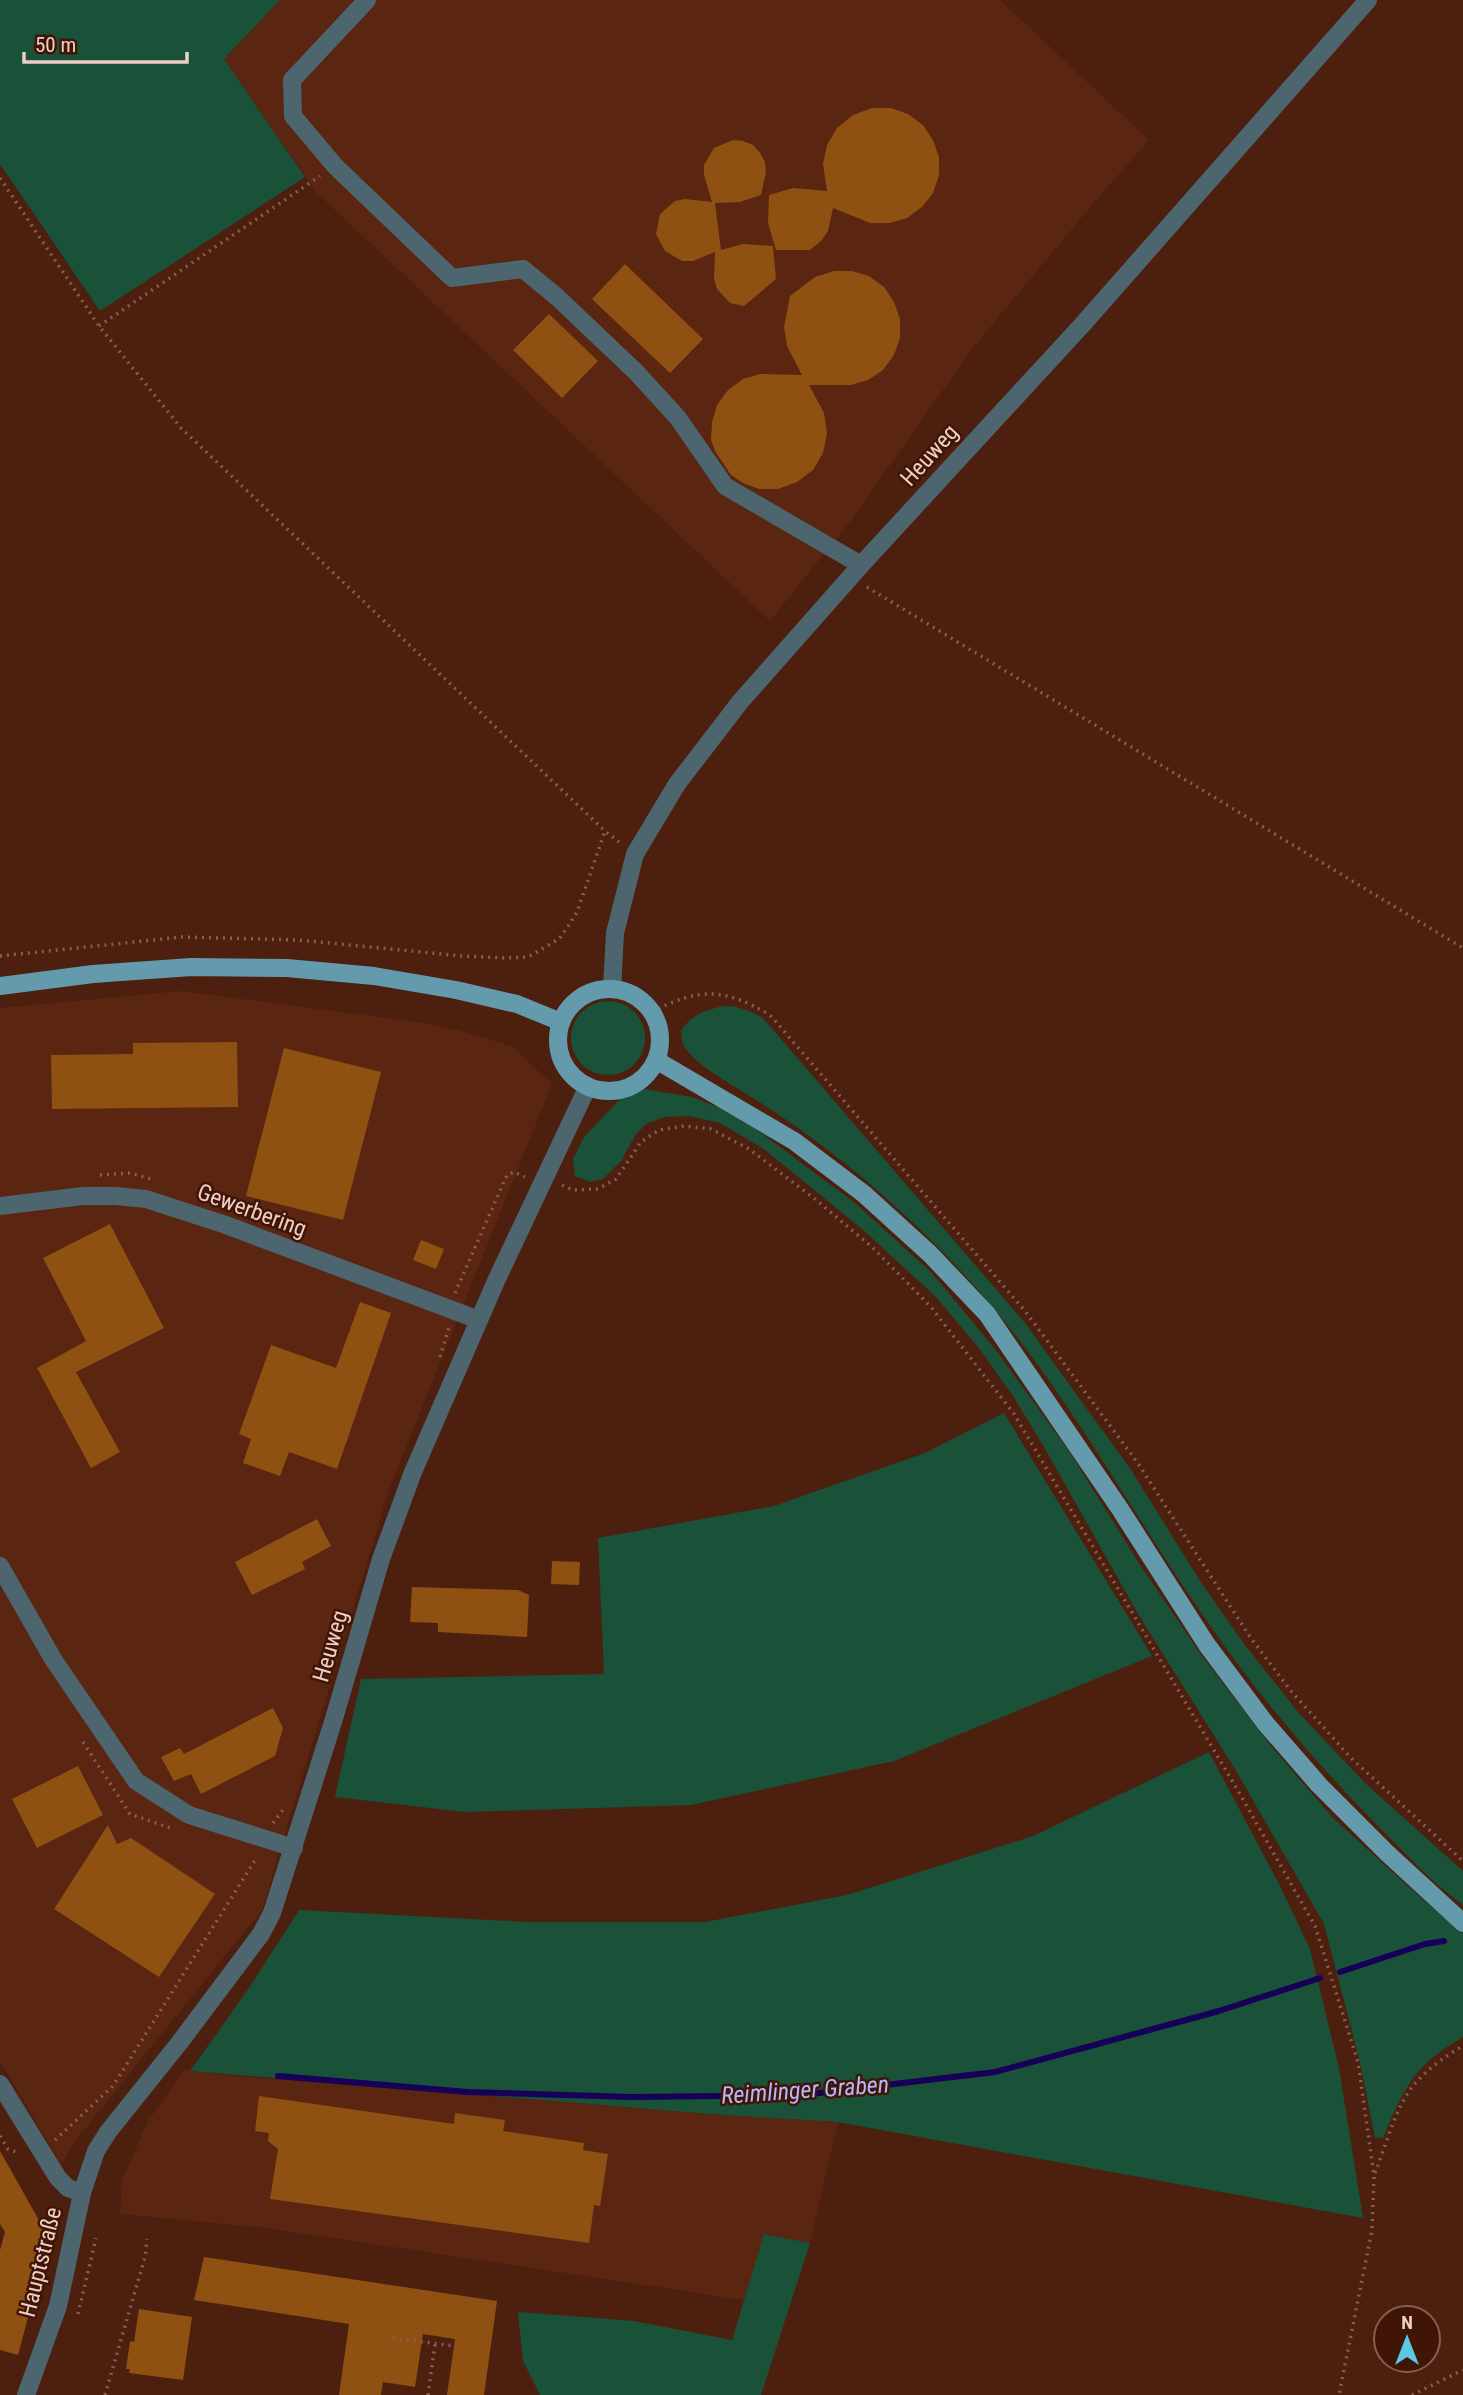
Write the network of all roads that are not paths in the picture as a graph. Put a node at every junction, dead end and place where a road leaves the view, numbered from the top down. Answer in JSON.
{"nodes":[{"id":1,"x":367,"y":0,"type":"edge"},
{"id":2,"x":1367,"y":0,"type":"edge"},
{"id":3,"x":856,"y":571,"type":"junction"},
{"id":4,"x":0,"y":986,"type":"edge"},
{"id":5,"x":612,"y":989,"type":"junction"},
{"id":6,"x":561,"y":1022,"type":"junction"},
{"id":7,"x":656,"y":1060,"type":"junction"},
{"id":8,"x":587,"y":1086,"type":"junction"},
{"id":9,"x":0,"y":1206,"type":"edge"},
{"id":10,"x":479,"y":1320,"type":"junction"},
{"id":11,"x":0,"y":1566,"type":"edge"},
{"id":12,"x":294,"y":1848,"type":"junction"},
{"id":13,"x":1463,"y":1923,"type":"edge"},
{"id":14,"x":0,"y":2084,"type":"edge"},
{"id":15,"x":82,"y":2193,"type":"junction"},
{"id":16,"x":26,"y":2395,"type":"edge"}],
"edges":[{"from":1,"to":3,"type":"street"},
{"from":2,"to":3,"type":"street","name":"Heuweg"},
{"from":3,"to":5,"type":"street","name":"Heuweg"},
{"from":4,"to":6,"type":"main road"},
{"from":5,"to":6,"type":"main road"},
{"from":5,"to":7,"type":"main road"},
{"from":6,"to":8,"type":"main road"},
{"from":7,"to":8,"type":"main road"},
{"from":7,"to":13,"type":"main road"},
{"from":8,"to":10,"type":"street","name":"Heuweg"},
{"from":9,"to":10,"type":"street","name":"Gewerbering"},
{"from":10,"to":12,"type":"street","name":"Heuweg"},
{"from":11,"to":12,"type":"street"},
{"from":12,"to":15,"type":"street","name":"Heuweg"},
{"from":14,"to":15,"type":"street","name":"Hauptstraße"},
{"from":15,"to":16,"type":"street","name":"Hauptstraße"}]}
